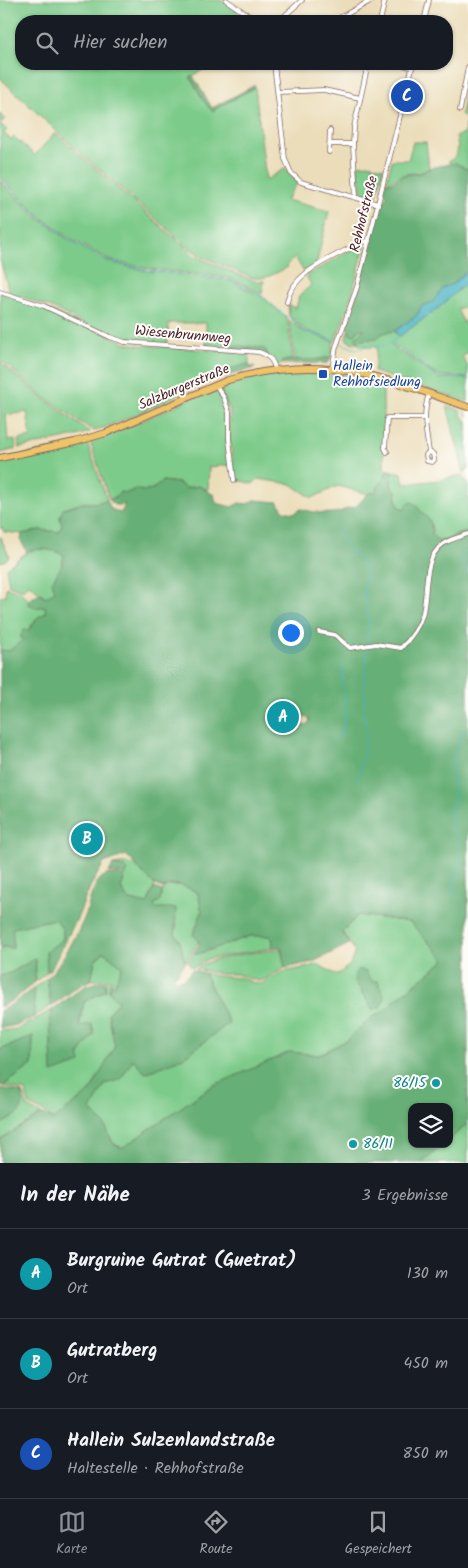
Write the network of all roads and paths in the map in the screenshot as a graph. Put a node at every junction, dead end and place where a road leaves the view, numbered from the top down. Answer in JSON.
{"nodes":[{"id":1,"x":226,"y":0,"type":"edge"},
{"id":2,"x":302,"y":0,"type":"edge"},
{"id":3,"x":372,"y":0,"type":"edge"},
{"id":4,"x":385,"y":0,"type":"edge"},
{"id":5,"x":429,"y":0,"type":"edge"},
{"id":6,"x":248,"y":15,"type":"edge"},
{"id":7,"x":286,"y":15,"type":"edge"},
{"id":8,"x":345,"y":15,"type":"edge"},
{"id":9,"x":381,"y":15,"type":"edge"},
{"id":10,"x":425,"y":15,"type":"edge"},
{"id":11,"x":468,"y":67,"type":"edge"},
{"id":12,"x":275,"y":70,"type":"edge"},
{"id":13,"x":367,"y":70,"type":"edge"},
{"id":14,"x":411,"y":70,"type":"edge"},
{"id":15,"x":278,"y":92,"type":"junction"},
{"id":16,"x":360,"y":98,"type":"junction"},
{"id":17,"x":460,"y":110,"type":"dead end"},
{"id":18,"x":330,"y":130,"type":"dead end"},
{"id":19,"x":330,"y":144,"type":"junction"},
{"id":20,"x":353,"y":144,"type":"junction"},
{"id":21,"x":330,"y":152,"type":"dead end"},
{"id":22,"x":356,"y":196,"type":"junction"},
{"id":23,"x":378,"y":204,"type":"junction"},
{"id":24,"x":369,"y":241,"type":"junction"},
{"id":25,"x":0,"y":292,"type":"edge"},
{"id":26,"x":287,"y":302,"type":"dead end"},
{"id":27,"x":332,"y":369,"type":"junction"},
{"id":28,"x":275,"y":370,"type":"junction"},
{"id":29,"x":216,"y":385,"type":"junction"},
{"id":30,"x":428,"y":397,"type":"junction"},
{"id":31,"x":468,"y":406,"type":"edge"},
{"id":32,"x":424,"y":418,"type":"junction"},
{"id":33,"x":387,"y":452,"type":"dead end"},
{"id":34,"x":429,"y":452,"type":"dead end"},
{"id":35,"x":0,"y":458,"type":"edge"},
{"id":36,"x":234,"y":480,"type":"dead end"},
{"id":37,"x":468,"y":534,"type":"edge"},
{"id":38,"x":319,"y":632,"type":"dead end"}],
"edges":[{"from":1,"to":6,"type":"street"},
{"from":2,"to":7,"type":"street"},
{"from":3,"to":8,"type":"street"},
{"from":4,"to":9,"type":"street"},
{"from":5,"to":10,"type":"street"},
{"from":11,"to":17,"type":"street"},
{"from":12,"to":15,"type":"street"},
{"from":13,"to":16,"type":"street"},
{"from":14,"to":23,"type":"street","name":"Rehhofstraße"},
{"from":15,"to":16,"type":"street"},
{"from":15,"to":22,"type":"street"},
{"from":16,"to":20,"type":"street"},
{"from":18,"to":19,"type":"street"},
{"from":19,"to":20,"type":"street"},
{"from":19,"to":21,"type":"street"},
{"from":20,"to":22,"type":"street"},
{"from":22,"to":23,"type":"street"},
{"from":23,"to":24,"type":"street","name":"Rehhofstraße"},
{"from":24,"to":26,"type":"street"},
{"from":24,"to":27,"type":"street","name":"Rehhofstraße"},
{"from":25,"to":28,"type":"street","name":"Wiesenbrunnweg"},
{"from":27,"to":28,"type":"main road","name":"Salzburgerstraße"},
{"from":27,"to":30,"type":"main road","name":"Salzburgerstraße"},
{"from":28,"to":29,"type":"main road","name":"Salzburgerstraße"},
{"from":29,"to":35,"type":"main road","name":"Salzburgerstraße"},
{"from":29,"to":36,"type":"street"},
{"from":30,"to":31,"type":"main road","name":"Salzburgerstraße"},
{"from":30,"to":32,"type":"street"},
{"from":32,"to":33,"type":"street"},
{"from":32,"to":34,"type":"street"},
{"from":37,"to":38,"type":"street"}]}
